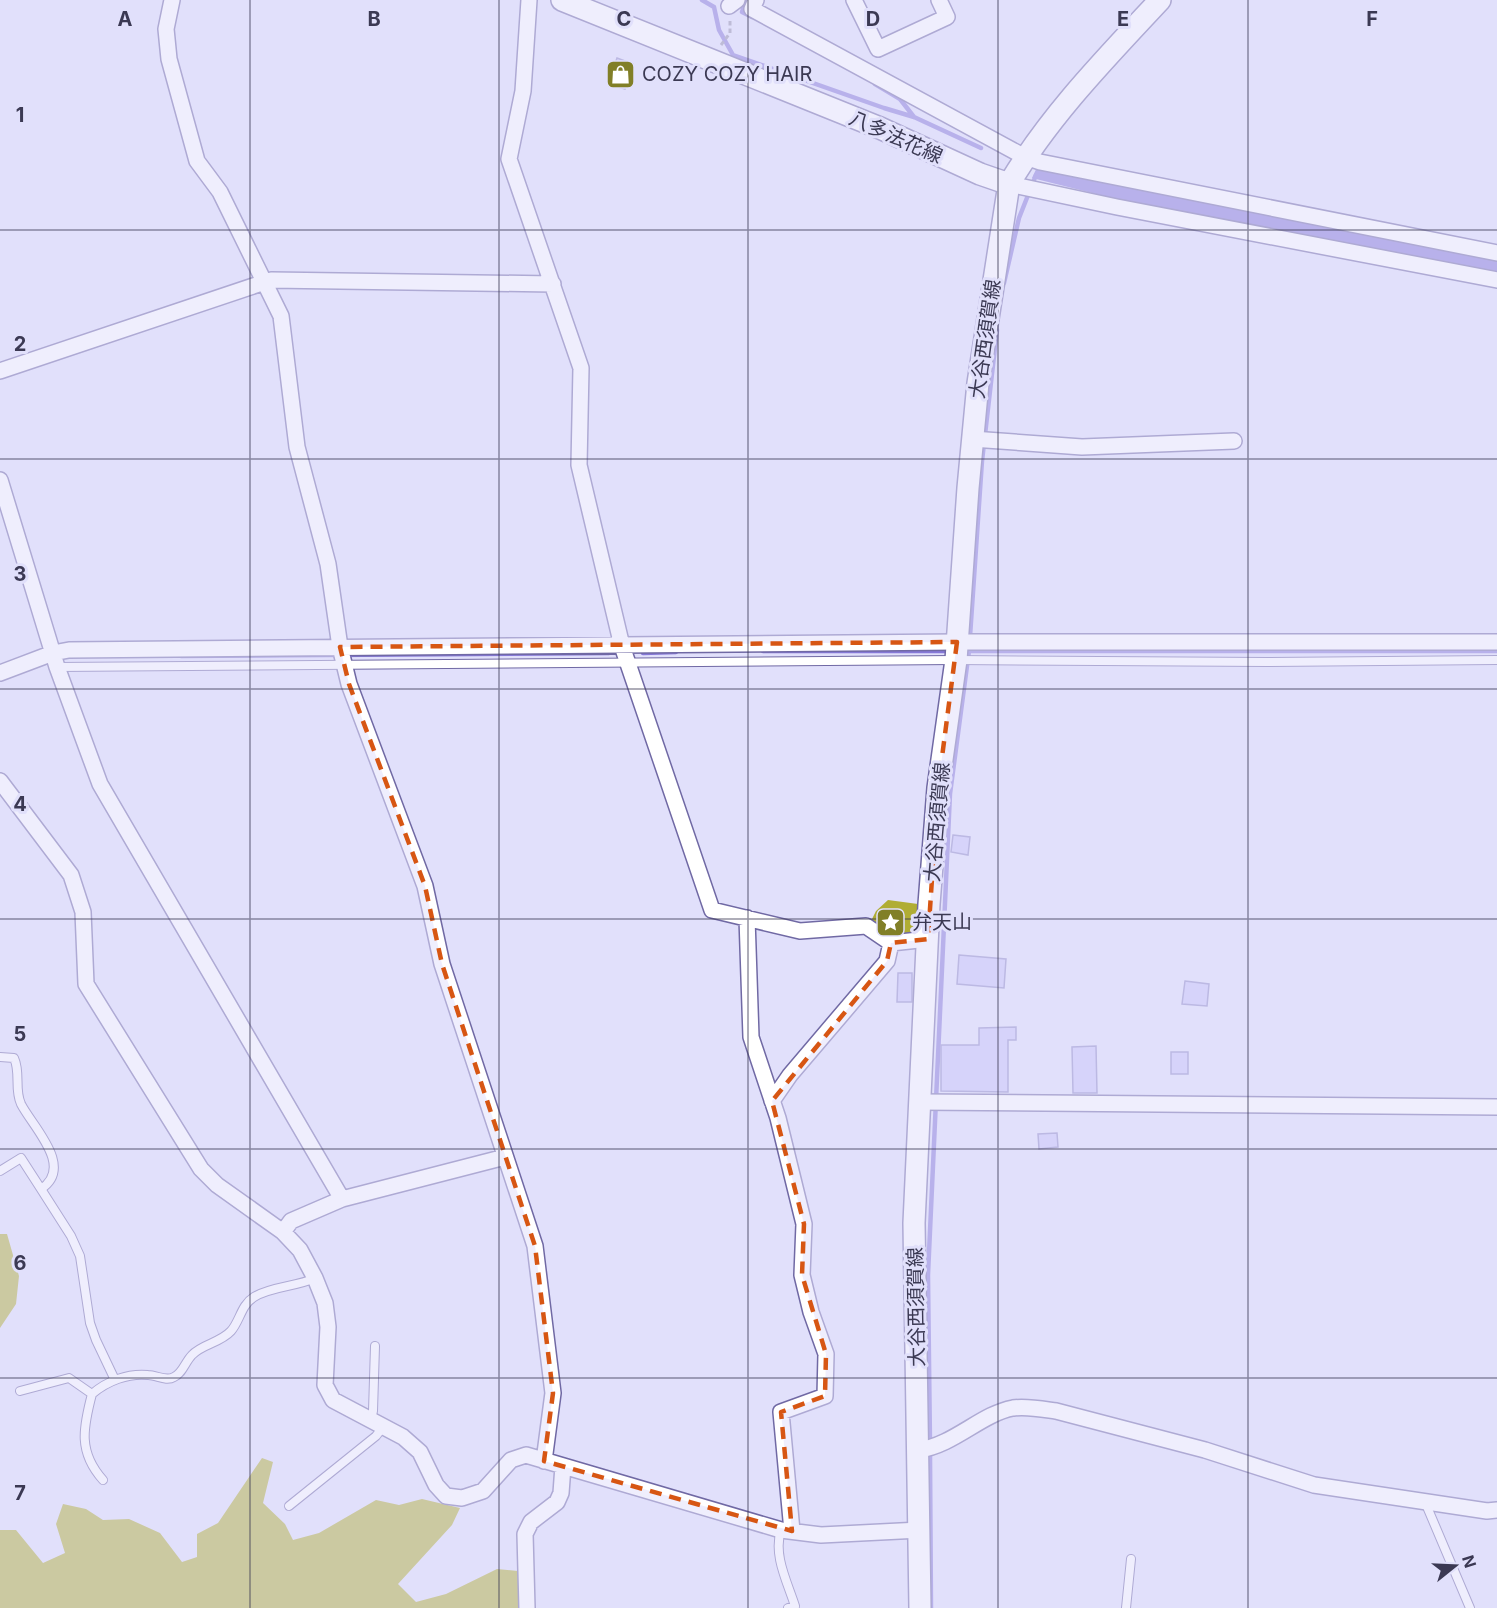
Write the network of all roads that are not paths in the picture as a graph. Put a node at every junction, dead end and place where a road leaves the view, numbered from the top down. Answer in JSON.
{"nodes":[{"id":1,"x":171,"y":0,"type":"edge"},
{"id":2,"x":529,"y":0,"type":"edge"},
{"id":3,"x":562,"y":0,"type":"edge"},
{"id":4,"x":756,"y":0,"type":"edge"},
{"id":5,"x":854,"y":0,"type":"edge"},
{"id":6,"x":939,"y":0,"type":"edge"},
{"id":7,"x":1160,"y":0,"type":"edge"},
{"id":8,"x":1025,"y":157,"type":"junction"},
{"id":9,"x":1009,"y":184,"type":"junction"},
{"id":10,"x":1497,"y":253,"type":"edge"},
{"id":11,"x":1497,"y":280,"type":"edge"},
{"id":12,"x":264,"y":281,"type":"junction"},
{"id":13,"x":553,"y":284,"type":"junction"},
{"id":14,"x":0,"y":371,"type":"edge"},
{"id":15,"x":972,"y":439,"type":"junction"},
{"id":16,"x":1234,"y":441,"type":"dead end"},
{"id":17,"x":0,"y":480,"type":"edge"},
{"id":18,"x":1497,"y":642,"type":"edge"},
{"id":19,"x":622,"y":646,"type":"junction"},
{"id":20,"x":957,"y":651,"type":"junction"},
{"id":21,"x":342,"y":655,"type":"junction"},
{"id":22,"x":55,"y":660,"type":"junction"},
{"id":23,"x":1497,"y":660,"type":"edge"},
{"id":24,"x":628,"y":662,"type":"junction"},
{"id":25,"x":0,"y":673,"type":"edge"},
{"id":26,"x":2,"y":791,"type":"edge"},
{"id":27,"x":747,"y":918,"type":"junction"},
{"id":28,"x":928,"y":939,"type":"junction"},
{"id":29,"x":891,"y":943,"type":"junction"},
{"id":30,"x":0,"y":1056,"type":"edge"},
{"id":31,"x":772,"y":1101,"type":"junction"},
{"id":32,"x":919,"y":1102,"type":"junction"},
{"id":33,"x":1497,"y":1107,"type":"edge"},
{"id":34,"x":505,"y":1157,"type":"junction"},
{"id":35,"x":0,"y":1171,"type":"edge"},
{"id":36,"x":41,"y":1189,"type":"junction"},
{"id":37,"x":342,"y":1199,"type":"junction"},
{"id":38,"x":283,"y":1232,"type":"junction"},
{"id":39,"x":315,"y":1278,"type":"junction"},
{"id":40,"x":375,"y":1346,"type":"dead end"},
{"id":41,"x":115,"y":1380,"type":"junction"},
{"id":42,"x":20,"y":1391,"type":"dead end"},
{"id":43,"x":92,"y":1394,"type":"junction"},
{"id":44,"x":377,"y":1424,"type":"junction"},
{"id":45,"x":919,"y":1450,"type":"junction"},
{"id":46,"x":544,"y":1461,"type":"junction"},
{"id":47,"x":563,"y":1466,"type":"junction"},
{"id":48,"x":103,"y":1480,"type":"dead end"},
{"id":49,"x":1425,"y":1502,"type":"junction"},
{"id":50,"x":289,"y":1506,"type":"dead end"},
{"id":51,"x":1497,"y":1510,"type":"edge"},
{"id":52,"x":920,"y":1530,"type":"junction"},
{"id":53,"x":787,"y":1531,"type":"junction"},
{"id":54,"x":1131,"y":1559,"type":"dead end"},
{"id":55,"x":527,"y":1608,"type":"edge"},
{"id":56,"x":788,"y":1608,"type":"edge"},
{"id":57,"x":920,"y":1608,"type":"edge"},
{"id":58,"x":1126,"y":1608,"type":"edge"},
{"id":59,"x":1470,"y":1608,"type":"edge"}],
"edges":[{"from":1,"to":12,"type":"street"},
{"from":2,"to":13,"type":"street"},
{"from":3,"to":9,"type":"main road","name":"八多法花線"},
{"from":4,"to":8,"type":"street"},
{"from":5,"to":6,"type":"street"},
{"from":7,"to":8,"type":"main road"},
{"from":8,"to":9,"type":"main road"},
{"from":8,"to":10,"type":"street"},
{"from":9,"to":11,"type":"street"},
{"from":9,"to":15,"type":"main road","name":"大谷西須賀線"},
{"from":12,"to":13,"type":"street"},
{"from":12,"to":14,"type":"street"},
{"from":12,"to":21,"type":"street"},
{"from":13,"to":19,"type":"street"},
{"from":15,"to":16,"type":"street"},
{"from":15,"to":20,"type":"main road","name":"大谷西須賀線"},
{"from":17,"to":22,"type":"street"},
{"from":18,"to":20,"type":"street"},
{"from":19,"to":20,"type":"street"},
{"from":19,"to":21,"type":"street"},
{"from":19,"to":24,"type":"street"},
{"from":20,"to":23,"type":"lane"},
{"from":20,"to":24,"type":"lane"},
{"from":20,"to":28,"type":"main road","name":"大谷西須賀線"},
{"from":21,"to":22,"type":"street"},
{"from":21,"to":24,"type":"lane"},
{"from":21,"to":34,"type":"street"},
{"from":22,"to":25,"type":"street"},
{"from":22,"to":37,"type":"street"},
{"from":24,"to":27,"type":"street"},
{"from":26,"to":38,"type":"street"},
{"from":27,"to":29,"type":"street"},
{"from":27,"to":31,"type":"street"},
{"from":28,"to":29,"type":"street"},
{"from":28,"to":32,"type":"main road","name":"大谷西須賀線"},
{"from":29,"to":31,"type":"street"},
{"from":30,"to":36,"type":"lane"},
{"from":31,"to":53,"type":"street"},
{"from":32,"to":33,"type":"street"},
{"from":32,"to":45,"type":"main road","name":"大谷西須賀線"},
{"from":34,"to":37,"type":"street"},
{"from":34,"to":46,"type":"street"},
{"from":35,"to":36,"type":"lane"},
{"from":36,"to":41,"type":"lane"},
{"from":37,"to":38,"type":"street"},
{"from":38,"to":39,"type":"street"},
{"from":39,"to":41,"type":"lane"},
{"from":39,"to":44,"type":"street"},
{"from":40,"to":44,"type":"lane"},
{"from":41,"to":43,"type":"lane"},
{"from":42,"to":43,"type":"lane"},
{"from":43,"to":48,"type":"lane"},
{"from":44,"to":46,"type":"street"},
{"from":44,"to":50,"type":"lane"},
{"from":45,"to":49,"type":"street"},
{"from":45,"to":52,"type":"main road","name":"大谷西須賀線"},
{"from":46,"to":47,"type":"street"},
{"from":47,"to":53,"type":"street"},
{"from":47,"to":55,"type":"street"},
{"from":49,"to":51,"type":"street"},
{"from":49,"to":59,"type":"lane"},
{"from":52,"to":53,"type":"street"},
{"from":52,"to":57,"type":"main road","name":"大谷西須賀線"},
{"from":53,"to":56,"type":"lane"},
{"from":54,"to":58,"type":"lane"}]}
